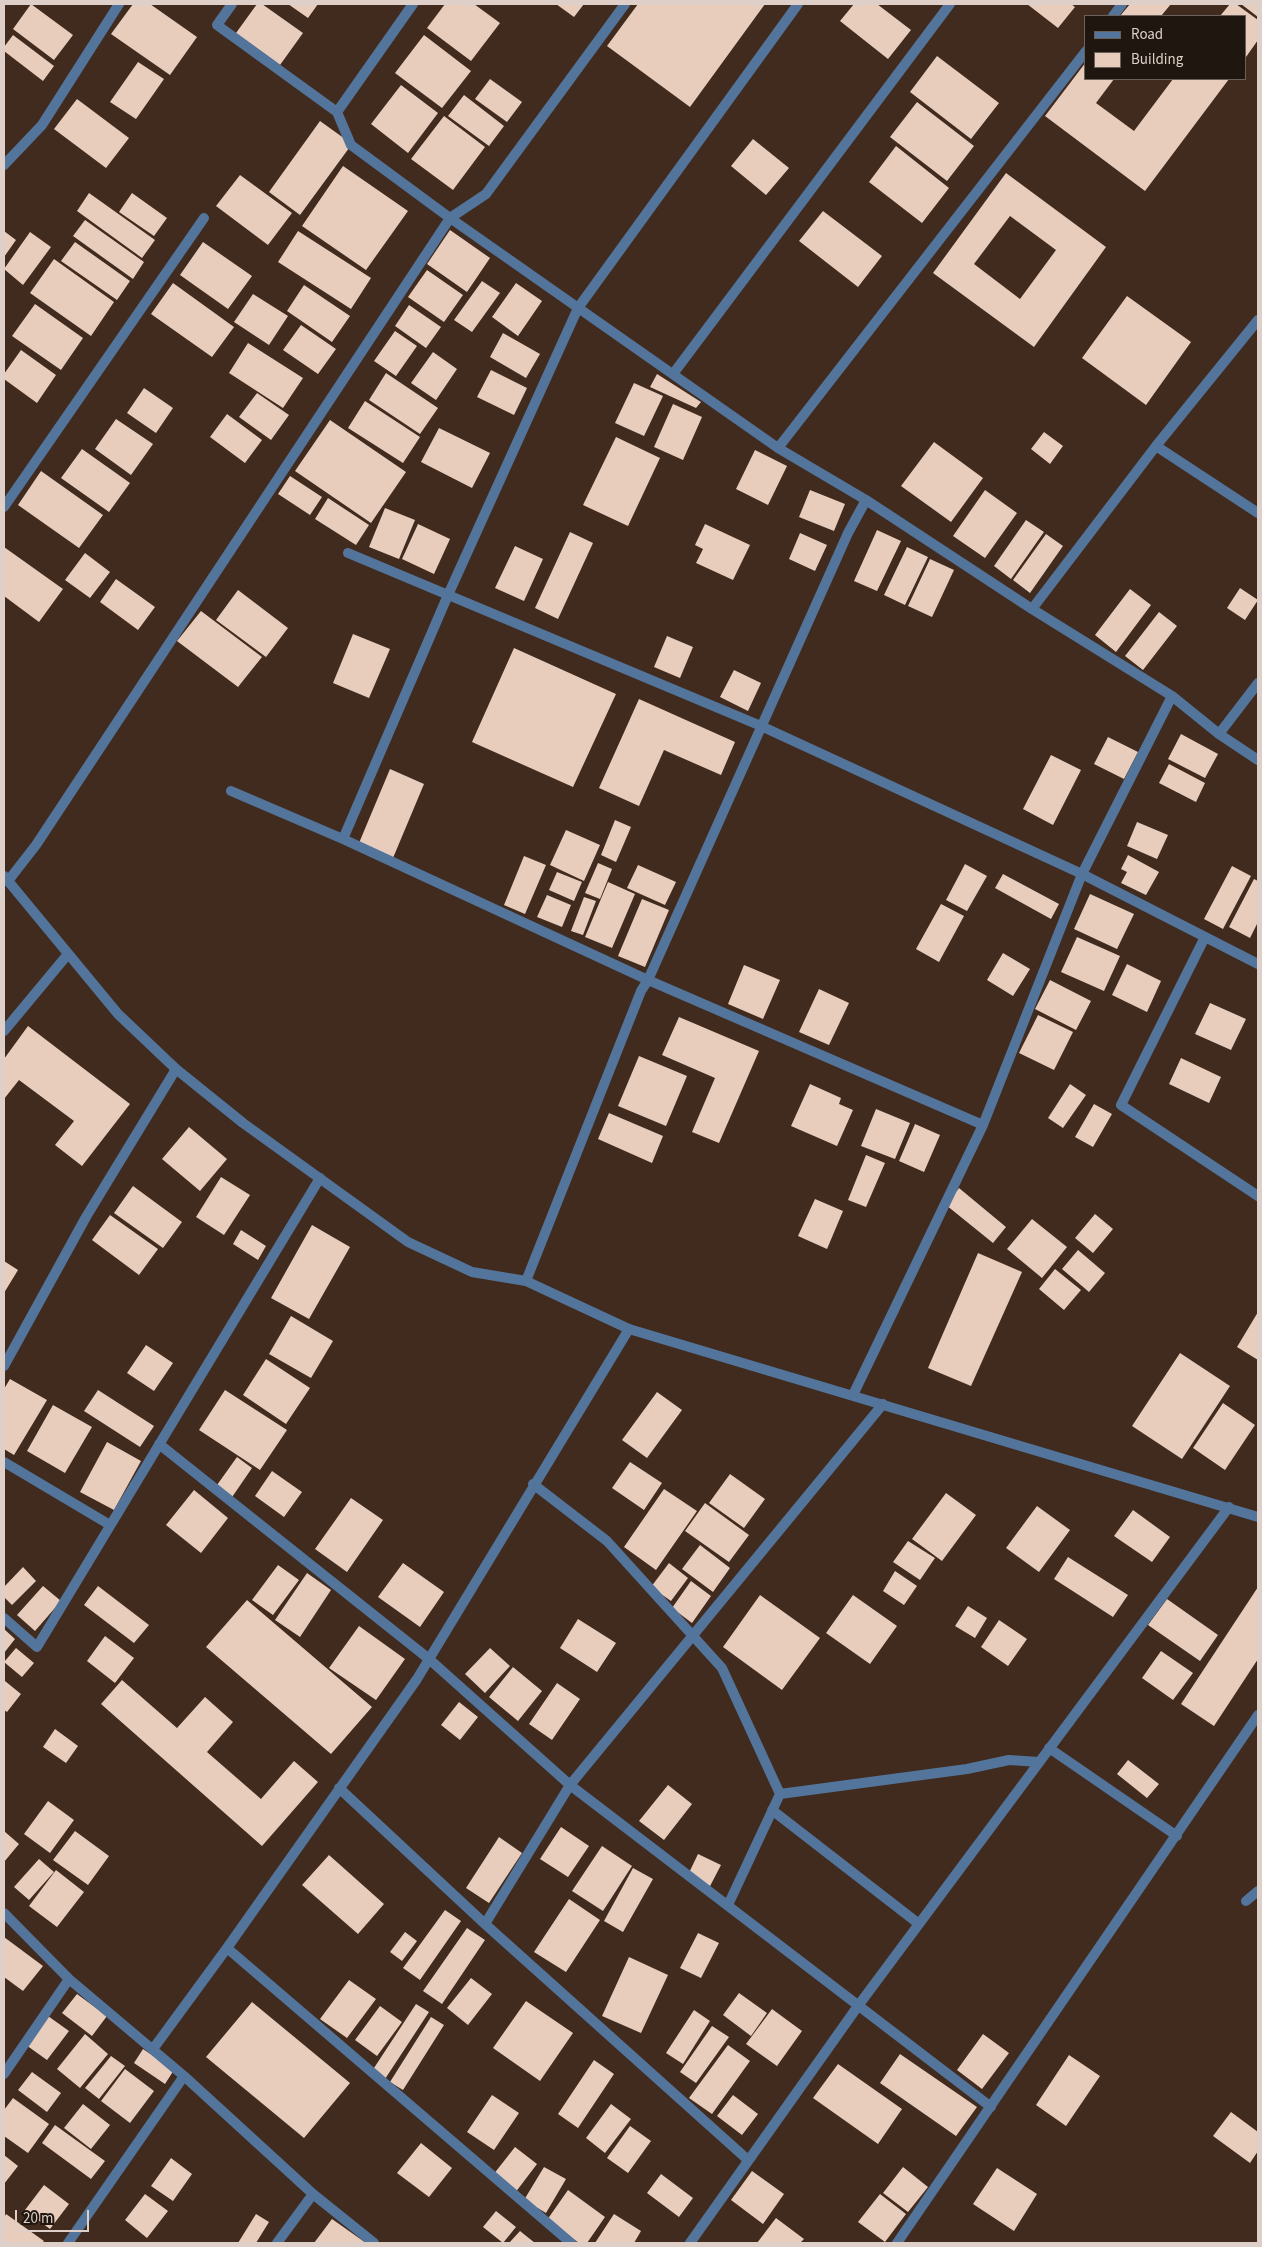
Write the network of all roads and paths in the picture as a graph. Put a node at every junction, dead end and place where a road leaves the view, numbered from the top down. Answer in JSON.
{"nodes":[{"id":1,"x":119,"y":4,"type":"edge"},
{"id":2,"x":232,"y":4,"type":"edge"},
{"id":3,"x":413,"y":4,"type":"edge"},
{"id":4,"x":624,"y":4,"type":"edge"},
{"id":5,"x":798,"y":4,"type":"edge"},
{"id":6,"x":950,"y":4,"type":"edge"},
{"id":7,"x":1122,"y":4,"type":"edge"},
{"id":8,"x":1114,"y":15,"type":"edge"},
{"id":9,"x":1084,"y":54,"type":"edge"},
{"id":10,"x":337,"y":112,"type":"junction"},
{"id":11,"x":4,"y":165,"type":"edge"},
{"id":12,"x":204,"y":218,"type":"dead end"},
{"id":13,"x":450,"y":218,"type":"junction"},
{"id":14,"x":578,"y":308,"type":"junction"},
{"id":15,"x":1258,"y":320,"type":"edge"},
{"id":16,"x":673,"y":374,"type":"junction"},
{"id":17,"x":1156,"y":446,"type":"junction"},
{"id":18,"x":778,"y":448,"type":"junction"},
{"id":19,"x":866,"y":500,"type":"junction"},
{"id":20,"x":4,"y":507,"type":"edge"},
{"id":21,"x":1258,"y":513,"type":"edge"},
{"id":22,"x":348,"y":553,"type":"dead end"},
{"id":23,"x":448,"y":595,"type":"junction"},
{"id":24,"x":1032,"y":609,"type":"junction"},
{"id":25,"x":1258,"y":684,"type":"edge"},
{"id":26,"x":1172,"y":696,"type":"junction"},
{"id":27,"x":761,"y":726,"type":"junction"},
{"id":28,"x":1219,"y":734,"type":"junction"},
{"id":29,"x":1258,"y":760,"type":"edge"},
{"id":30,"x":230,"y":791,"type":"dead end"},
{"id":31,"x":343,"y":839,"type":"junction"},
{"id":32,"x":1082,"y":874,"type":"junction"},
{"id":33,"x":6,"y":879,"type":"edge"},
{"id":34,"x":1205,"y":937,"type":"junction"},
{"id":35,"x":68,"y":954,"type":"junction"},
{"id":36,"x":1258,"y":964,"type":"edge"},
{"id":37,"x":648,"y":980,"type":"junction"},
{"id":38,"x":4,"y":1031,"type":"edge"},
{"id":39,"x":176,"y":1068,"type":"junction"},
{"id":40,"x":983,"y":1125,"type":"junction"},
{"id":41,"x":320,"y":1178,"type":"junction"},
{"id":42,"x":1258,"y":1196,"type":"edge"},
{"id":43,"x":526,"y":1281,"type":"junction"},
{"id":44,"x":629,"y":1329,"type":"junction"},
{"id":45,"x":4,"y":1366,"type":"edge"},
{"id":46,"x":853,"y":1395,"type":"junction"},
{"id":47,"x":883,"y":1404,"type":"junction"},
{"id":48,"x":159,"y":1444,"type":"junction"},
{"id":49,"x":4,"y":1462,"type":"edge"},
{"id":50,"x":533,"y":1484,"type":"junction"},
{"id":51,"x":1229,"y":1507,"type":"junction"},
{"id":52,"x":1258,"y":1517,"type":"edge"},
{"id":53,"x":110,"y":1525,"type":"junction"},
{"id":54,"x":4,"y":1618,"type":"edge"},
{"id":55,"x":692,"y":1635,"type":"junction"},
{"id":56,"x":429,"y":1659,"type":"junction"},
{"id":57,"x":1258,"y":1715,"type":"edge"},
{"id":58,"x":1049,"y":1748,"type":"junction"},
{"id":59,"x":1039,"y":1762,"type":"junction"},
{"id":60,"x":570,"y":1785,"type":"junction"},
{"id":61,"x":339,"y":1788,"type":"junction"},
{"id":62,"x":780,"y":1794,"type":"junction"},
{"id":63,"x":772,"y":1810,"type":"junction"},
{"id":64,"x":1177,"y":1836,"type":"junction"},
{"id":65,"x":1258,"y":1891,"type":"edge"},
{"id":66,"x":1246,"y":1901,"type":"dead end"},
{"id":67,"x":728,"y":1905,"type":"junction"},
{"id":68,"x":4,"y":1912,"type":"edge"},
{"id":69,"x":486,"y":1924,"type":"junction"},
{"id":70,"x":919,"y":1924,"type":"junction"},
{"id":71,"x":227,"y":1948,"type":"junction"},
{"id":72,"x":70,"y":1979,"type":"junction"},
{"id":73,"x":858,"y":2006,"type":"junction"},
{"id":74,"x":153,"y":2049,"type":"junction"},
{"id":75,"x":4,"y":2074,"type":"edge"},
{"id":76,"x":184,"y":2076,"type":"junction"},
{"id":77,"x":991,"y":2107,"type":"junction"},
{"id":78,"x":748,"y":2160,"type":"junction"},
{"id":79,"x":313,"y":2194,"type":"junction"},
{"id":80,"x":68,"y":2243,"type":"edge"},
{"id":81,"x":277,"y":2243,"type":"edge"},
{"id":82,"x":374,"y":2243,"type":"edge"},
{"id":83,"x":571,"y":2243,"type":"edge"},
{"id":84,"x":690,"y":2243,"type":"edge"},
{"id":85,"x":897,"y":2243,"type":"edge"}],
"edges":[{"from":1,"to":11,"type":"street"},
{"from":2,"to":10,"type":"street"},
{"from":3,"to":10,"type":"street"},
{"from":4,"to":13,"type":"street"},
{"from":5,"to":14,"type":"street"},
{"from":6,"to":16,"type":"street"},
{"from":7,"to":8,"type":"street"},
{"from":9,"to":18,"type":"street"},
{"from":10,"to":13,"type":"street"},
{"from":12,"to":20,"type":"street"},
{"from":13,"to":14,"type":"street"},
{"from":13,"to":33,"type":"street"},
{"from":14,"to":16,"type":"street"},
{"from":14,"to":23,"type":"street"},
{"from":15,"to":17,"type":"street"},
{"from":16,"to":18,"type":"street"},
{"from":17,"to":21,"type":"street"},
{"from":17,"to":24,"type":"street"},
{"from":18,"to":19,"type":"street"},
{"from":19,"to":24,"type":"street"},
{"from":19,"to":27,"type":"street"},
{"from":22,"to":23,"type":"street"},
{"from":23,"to":27,"type":"street"},
{"from":23,"to":31,"type":"street"},
{"from":24,"to":26,"type":"street"},
{"from":25,"to":28,"type":"street"},
{"from":26,"to":28,"type":"street"},
{"from":26,"to":32,"type":"street"},
{"from":27,"to":32,"type":"street"},
{"from":27,"to":37,"type":"street"},
{"from":28,"to":29,"type":"street"},
{"from":30,"to":31,"type":"street"},
{"from":31,"to":37,"type":"street"},
{"from":32,"to":34,"type":"street"},
{"from":32,"to":40,"type":"street"},
{"from":33,"to":35,"type":"street"},
{"from":34,"to":36,"type":"street"},
{"from":34,"to":42,"type":"street"},
{"from":35,"to":38,"type":"street"},
{"from":35,"to":39,"type":"street"},
{"from":37,"to":40,"type":"street"},
{"from":37,"to":43,"type":"street"},
{"from":39,"to":41,"type":"street"},
{"from":39,"to":45,"type":"street"},
{"from":40,"to":46,"type":"street"},
{"from":41,"to":43,"type":"street"},
{"from":41,"to":48,"type":"street"},
{"from":43,"to":44,"type":"street"},
{"from":44,"to":46,"type":"street"},
{"from":44,"to":50,"type":"street"},
{"from":46,"to":47,"type":"street"},
{"from":47,"to":51,"type":"street"},
{"from":47,"to":55,"type":"street"},
{"from":48,"to":53,"type":"street"},
{"from":48,"to":56,"type":"street"},
{"from":49,"to":53,"type":"street"},
{"from":50,"to":55,"type":"street"},
{"from":50,"to":56,"type":"street"},
{"from":51,"to":52,"type":"street"},
{"from":51,"to":58,"type":"street"},
{"from":53,"to":54,"type":"street"},
{"from":55,"to":60,"type":"street"},
{"from":55,"to":62,"type":"street"},
{"from":56,"to":60,"type":"street"},
{"from":56,"to":61,"type":"street"},
{"from":57,"to":64,"type":"street"},
{"from":58,"to":59,"type":"street"},
{"from":58,"to":64,"type":"street"},
{"from":59,"to":62,"type":"street"},
{"from":59,"to":70,"type":"street"},
{"from":60,"to":67,"type":"street"},
{"from":60,"to":69,"type":"street"},
{"from":61,"to":69,"type":"street"},
{"from":61,"to":71,"type":"street"},
{"from":62,"to":63,"type":"street"},
{"from":63,"to":67,"type":"street"},
{"from":63,"to":70,"type":"street"},
{"from":64,"to":77,"type":"street"},
{"from":65,"to":66,"type":"street"},
{"from":67,"to":73,"type":"street"},
{"from":68,"to":72,"type":"street"},
{"from":69,"to":78,"type":"street"},
{"from":70,"to":73,"type":"street"},
{"from":71,"to":74,"type":"street"},
{"from":71,"to":83,"type":"street"},
{"from":72,"to":74,"type":"street"},
{"from":72,"to":75,"type":"street"},
{"from":73,"to":77,"type":"street"},
{"from":73,"to":78,"type":"street"},
{"from":74,"to":76,"type":"street"},
{"from":76,"to":79,"type":"street"},
{"from":76,"to":80,"type":"street"},
{"from":77,"to":85,"type":"street"},
{"from":78,"to":84,"type":"street"},
{"from":79,"to":81,"type":"street"},
{"from":79,"to":82,"type":"street"}]}
